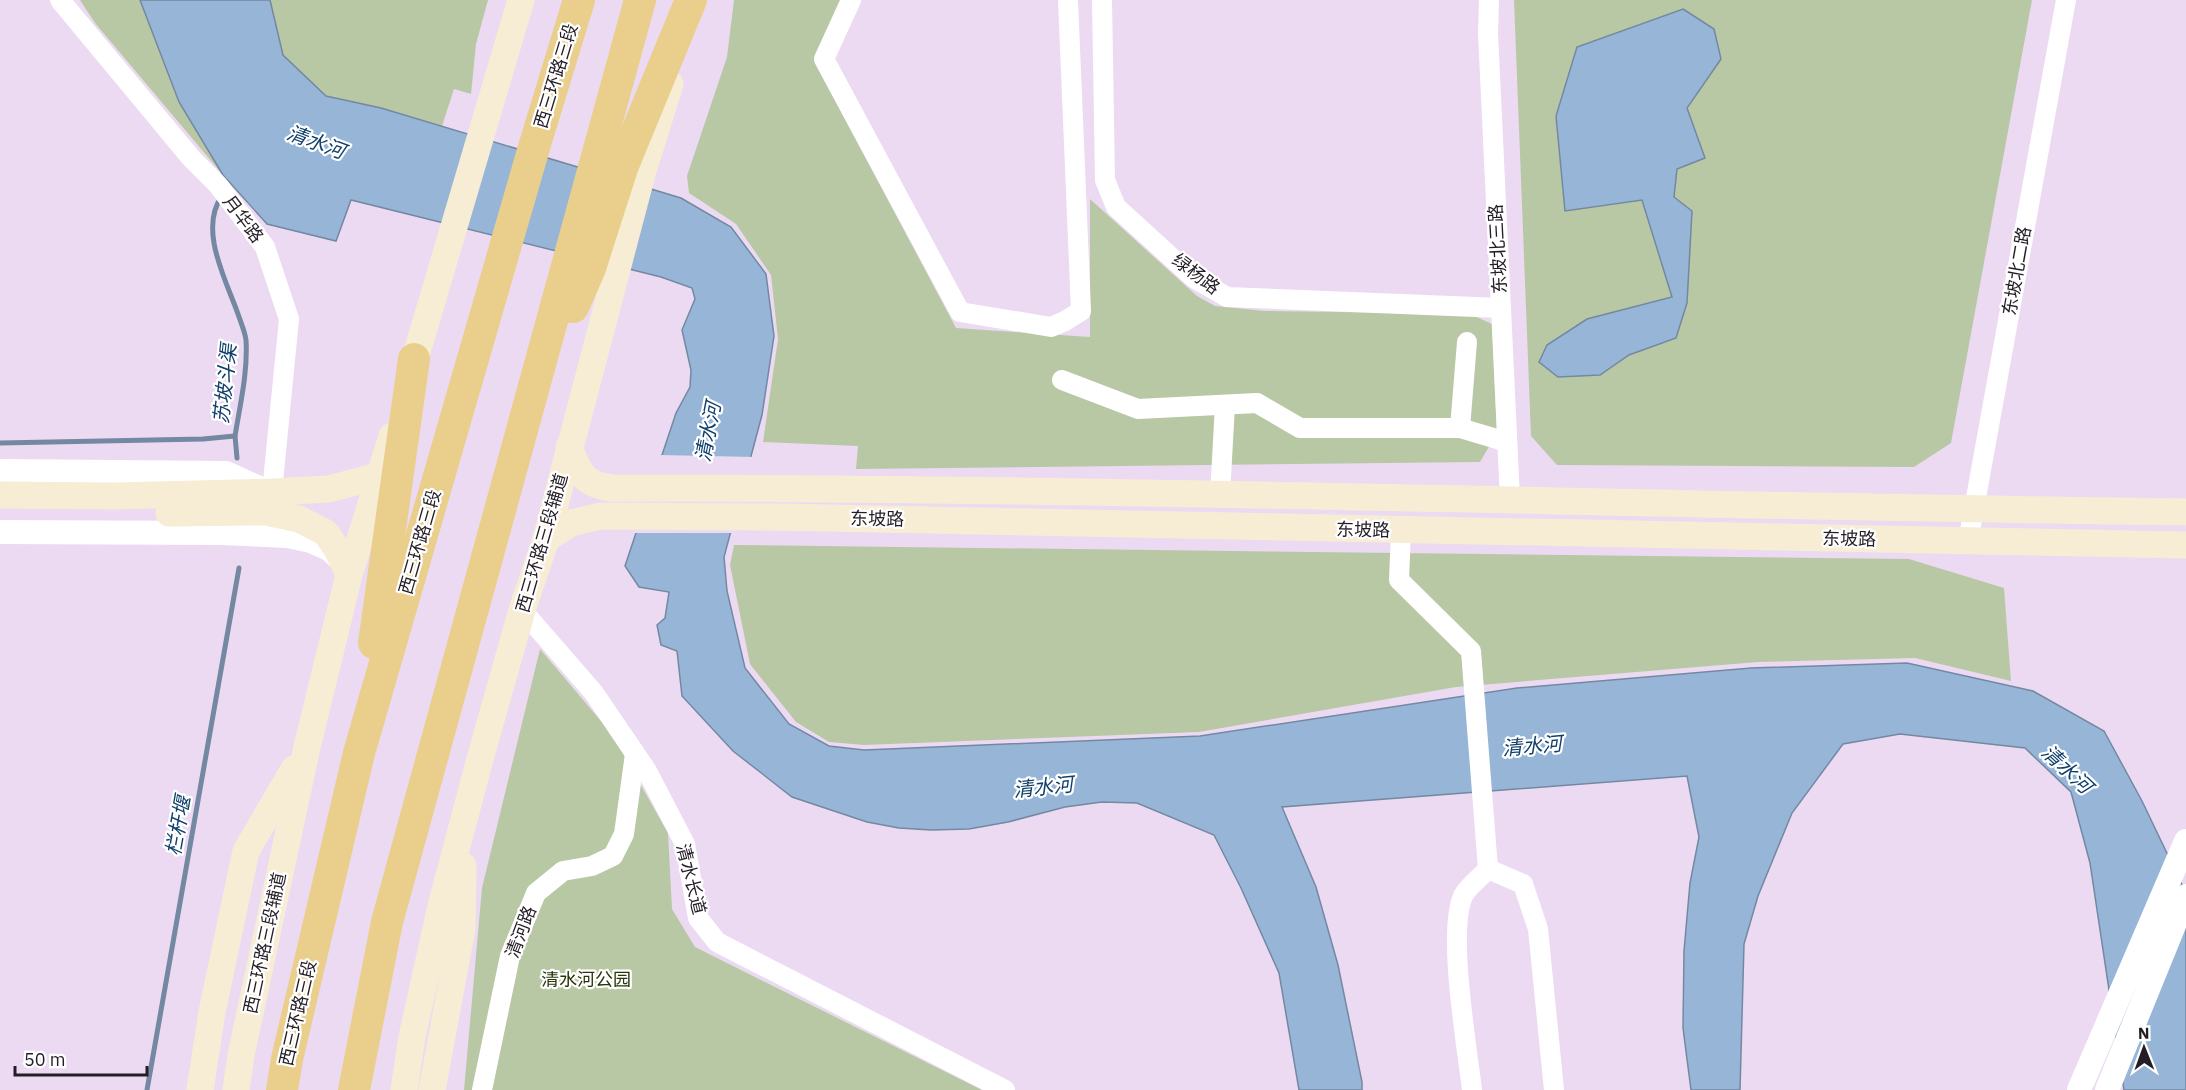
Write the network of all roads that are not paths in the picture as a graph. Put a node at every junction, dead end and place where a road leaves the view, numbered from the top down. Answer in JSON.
{"nodes":[{"id":1,"x":60,"y":0,"type":"edge"},
{"id":2,"x":521,"y":0,"type":"edge"},
{"id":3,"x":579,"y":0,"type":"edge"},
{"id":4,"x":640,"y":0,"type":"edge"},
{"id":5,"x":691,"y":0,"type":"edge"},
{"id":6,"x":696,"y":0,"type":"edge"},
{"id":7,"x":851,"y":0,"type":"edge"},
{"id":8,"x":1068,"y":0,"type":"edge"},
{"id":9,"x":1102,"y":0,"type":"edge"},
{"id":10,"x":1489,"y":0,"type":"edge"},
{"id":11,"x":2066,"y":0,"type":"edge"},
{"id":12,"x":621,"y":168,"type":"junction"},
{"id":13,"x":591,"y":270,"type":"junction"},
{"id":14,"x":1501,"y":308,"type":"junction"},
{"id":15,"x":1467,"y":342,"type":"dead end"},
{"id":16,"x":414,"y":358,"type":"junction"},
{"id":17,"x":1062,"y":380,"type":"dead end"},
{"id":18,"x":1225,"y":405,"type":"junction"},
{"id":19,"x":1460,"y":428,"type":"junction"},
{"id":20,"x":1507,"y":442,"type":"junction"},
{"id":21,"x":569,"y":447,"type":"junction"},
{"id":22,"x":0,"y":471,"type":"edge"},
{"id":23,"x":381,"y":475,"type":"junction"},
{"id":24,"x":612,"y":488,"type":"junction"},
{"id":25,"x":270,"y":492,"type":"junction"},
{"id":26,"x":0,"y":495,"type":"edge"},
{"id":27,"x":1220,"y":495,"type":"junction"},
{"id":28,"x":1510,"y":498,"type":"junction"},
{"id":29,"x":1973,"y":509,"type":"junction"},
{"id":30,"x":2186,"y":512,"type":"edge"},
{"id":31,"x":0,"y":513,"type":"edge"},
{"id":32,"x":618,"y":517,"type":"junction"},
{"id":33,"x":1401,"y":531,"type":"junction"},
{"id":34,"x":0,"y":532,"type":"edge"},
{"id":35,"x":546,"y":539,"type":"junction"},
{"id":36,"x":1968,"y":542,"type":"junction"},
{"id":37,"x":2186,"y":545,"type":"edge"},
{"id":38,"x":346,"y":568,"type":"junction"},
{"id":39,"x":522,"y":610,"type":"junction"},
{"id":40,"x":307,"y":747,"type":"junction"},
{"id":41,"x":359,"y":753,"type":"junction"},
{"id":42,"x":635,"y":754,"type":"junction"},
{"id":43,"x":463,"y":822,"type":"junction"},
{"id":44,"x":2186,"y":841,"type":"edge"},
{"id":45,"x":1488,"y":869,"type":"junction"},
{"id":46,"x":2186,"y":896,"type":"edge"},
{"id":47,"x":283,"y":1082,"type":"edge"},
{"id":48,"x":2110,"y":1083,"type":"edge"},
{"id":49,"x":355,"y":1087,"type":"edge"},
{"id":50,"x":200,"y":1090,"type":"edge"},
{"id":51,"x":236,"y":1090,"type":"edge"},
{"id":52,"x":404,"y":1090,"type":"edge"},
{"id":53,"x":432,"y":1090,"type":"edge"},
{"id":54,"x":482,"y":1090,"type":"edge"},
{"id":55,"x":1005,"y":1090,"type":"edge"},
{"id":56,"x":1472,"y":1090,"type":"edge"},
{"id":57,"x":1554,"y":1090,"type":"edge"},
{"id":58,"x":2079,"y":1090,"type":"edge"}],
"edges":[{"from":1,"to":25,"type":"street","name":"月华路"},
{"from":2,"to":16,"type":"main road","name":"西三环路三段辅道"},
{"from":3,"to":41,"type":"highway","name":"西三环路三段"},
{"from":4,"to":12,"type":"highway"},
{"from":5,"to":12,"type":"highway"},
{"from":6,"to":12,"type":"main road","name":"西三环路三段辅道"},
{"from":7,"to":8,"type":"street"},
{"from":9,"to":14,"type":"street","name":"绿杨路"},
{"from":10,"to":14,"type":"street","name":"东坡北三路"},
{"from":11,"to":29,"type":"street","name":"东坡北二路"},
{"from":12,"to":13,"type":"highway"},
{"from":12,"to":13,"type":"main road","name":"西三环路三段辅道"},
{"from":13,"to":21,"type":"main road","name":"西三环路三段辅道"},
{"from":13,"to":49,"type":"highway"},
{"from":14,"to":20,"type":"street","name":"东坡北三路"},
{"from":15,"to":19,"type":"street"},
{"from":16,"to":23,"type":"main road","name":"西三环路三段辅道"},
{"from":16,"to":41,"type":"highway"},
{"from":17,"to":18,"type":"street"},
{"from":18,"to":19,"type":"street"},
{"from":18,"to":27,"type":"street"},
{"from":19,"to":20,"type":"street"},
{"from":20,"to":28,"type":"street","name":"东坡北三路"},
{"from":21,"to":24,"type":"main road","name":"东坡路"},
{"from":21,"to":35,"type":"main road","name":"西三环路三段辅道"},
{"from":22,"to":25,"type":"street"},
{"from":23,"to":25,"type":"main road"},
{"from":23,"to":38,"type":"main road","name":"西三环路三段辅道"},
{"from":24,"to":27,"type":"main road","name":"东坡路"},
{"from":24,"to":32,"type":"main road"},
{"from":25,"to":26,"type":"main road"},
{"from":27,"to":28,"type":"main road","name":"东坡路"},
{"from":28,"to":29,"type":"main road","name":"东坡路"},
{"from":29,"to":30,"type":"main road","name":"东坡路"},
{"from":29,"to":36,"type":"street","name":"东坡北二路"},
{"from":31,"to":38,"type":"main road"},
{"from":32,"to":33,"type":"main road","name":"东坡路"},
{"from":32,"to":35,"type":"main road","name":"东坡路"},
{"from":33,"to":36,"type":"main road","name":"东坡路"},
{"from":33,"to":45,"type":"street"},
{"from":34,"to":38,"type":"street"},
{"from":35,"to":39,"type":"main road","name":"西三环路三段辅道"},
{"from":36,"to":37,"type":"main road","name":"东坡路"},
{"from":38,"to":40,"type":"main road","name":"西三环路三段辅道"},
{"from":39,"to":42,"type":"street","name":"清水长道"},
{"from":39,"to":43,"type":"main road","name":"西三环路三段辅道"},
{"from":40,"to":50,"type":"main road"},
{"from":40,"to":51,"type":"main road","name":"西三环路三段辅道"},
{"from":41,"to":47,"type":"highway","name":"西三环路三段"},
{"from":42,"to":54,"type":"street","name":"清河路"},
{"from":42,"to":55,"type":"street","name":"清水长道"},
{"from":43,"to":52,"type":"main road","name":"西三环路三段辅道"},
{"from":43,"to":53,"type":"main road"},
{"from":44,"to":58,"type":"street"},
{"from":45,"to":56,"type":"street"},
{"from":45,"to":57,"type":"street"},
{"from":46,"to":48,"type":"street"}]}
